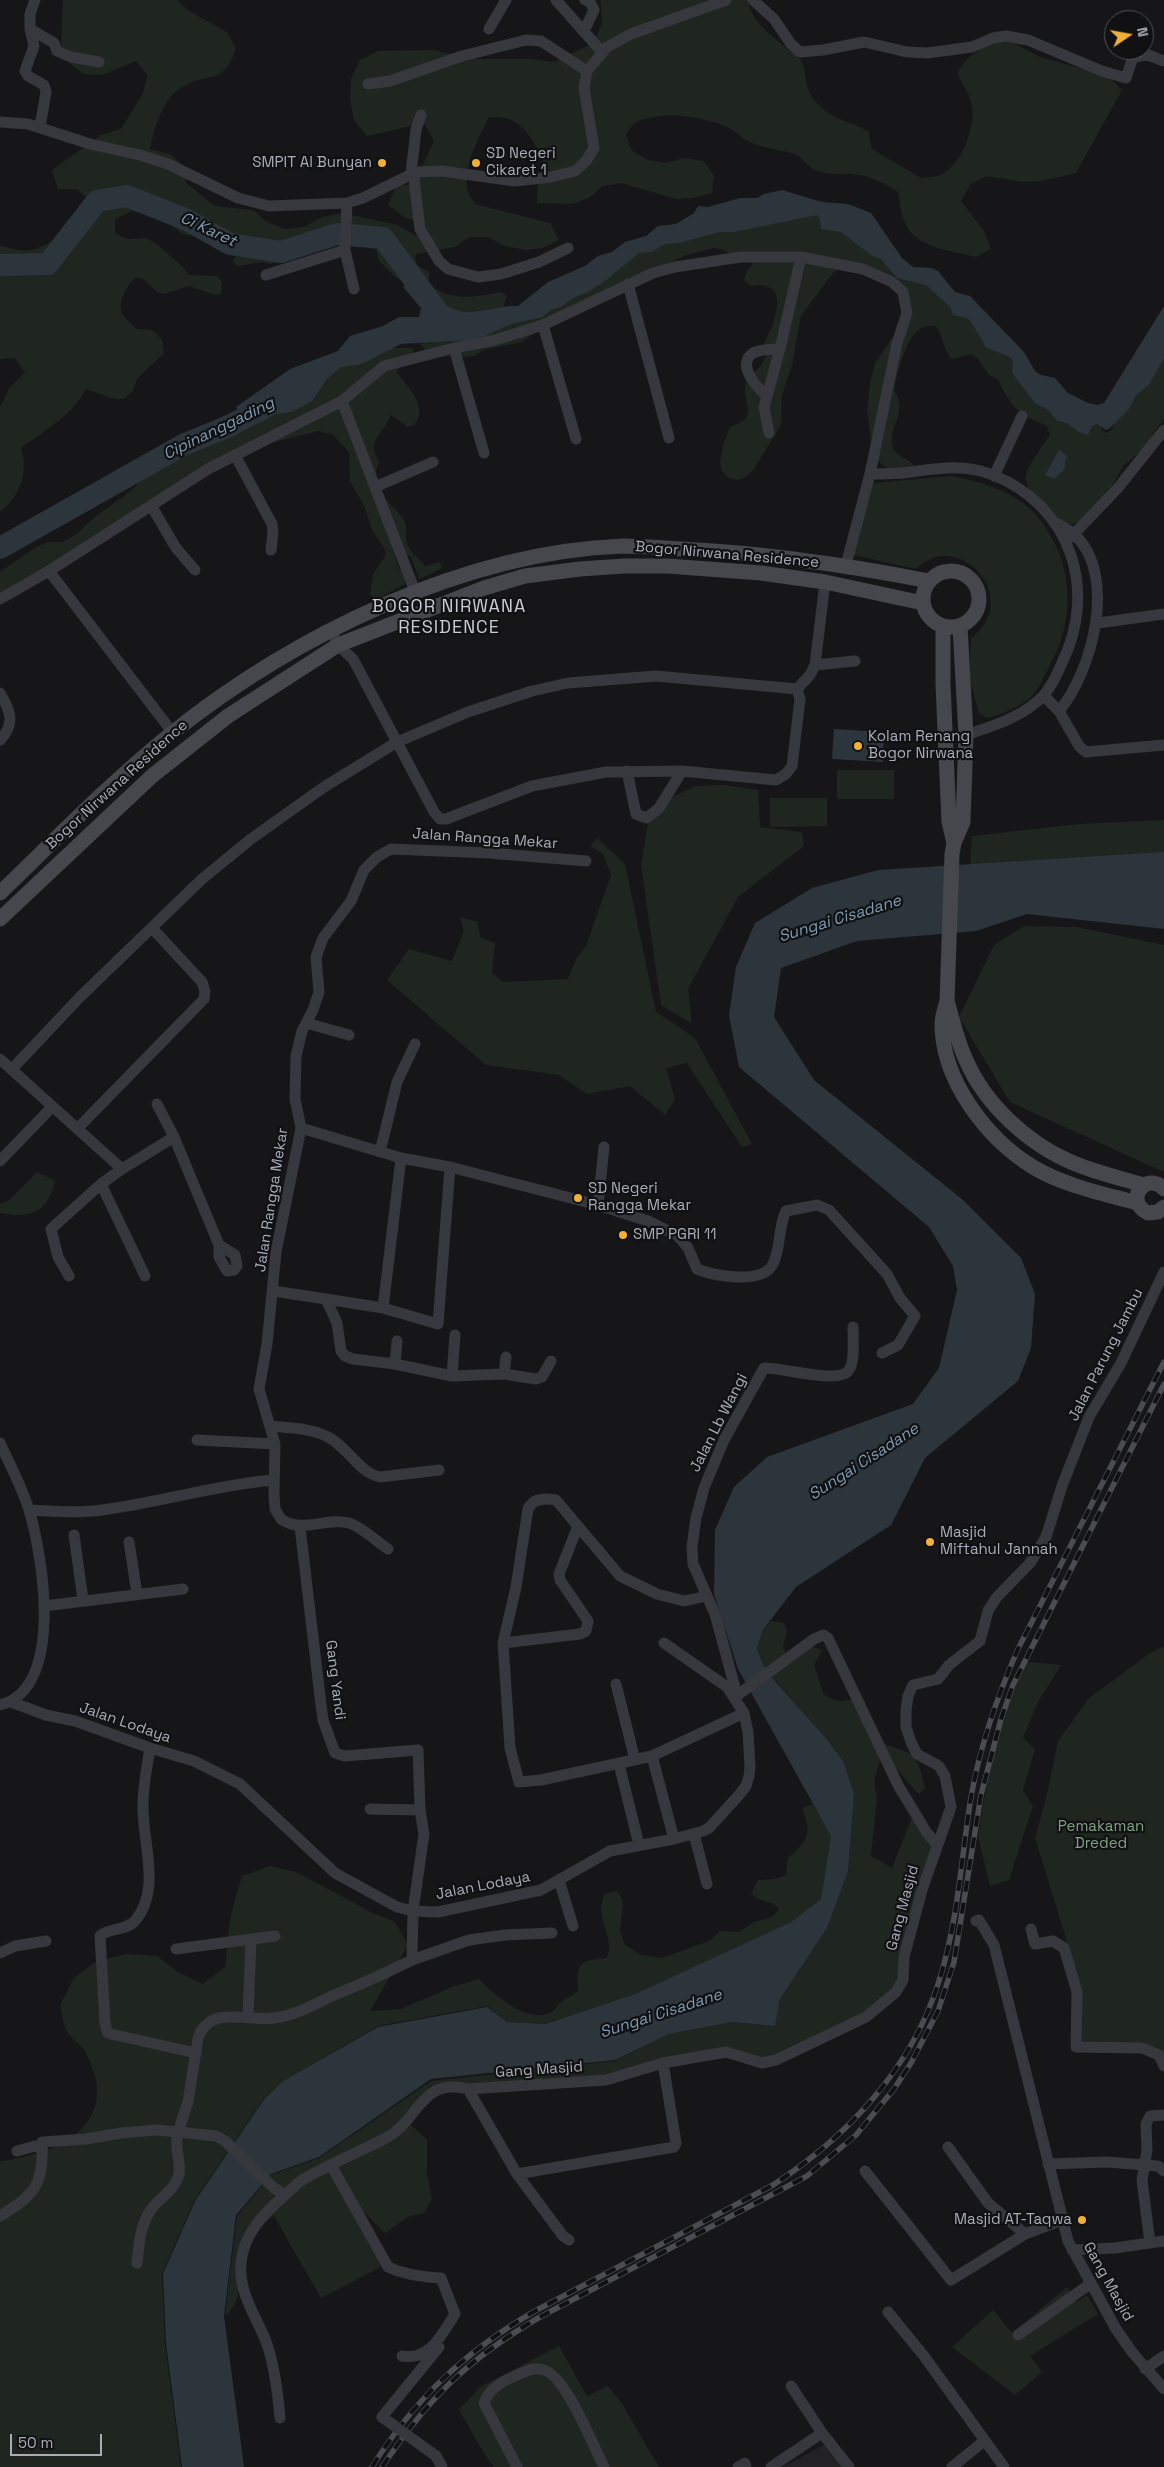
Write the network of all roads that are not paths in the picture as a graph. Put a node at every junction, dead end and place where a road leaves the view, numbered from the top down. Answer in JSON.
{"nodes":[{"id":1,"x":35,"y":0,"type":"edge"},
{"id":2,"x":506,"y":0,"type":"edge"},
{"id":3,"x":556,"y":0,"type":"edge"},
{"id":4,"x":585,"y":0,"type":"edge"},
{"id":5,"x":726,"y":0,"type":"edge"},
{"id":6,"x":753,"y":0,"type":"edge"},
{"id":7,"x":30,"y":29,"type":"junction"},
{"id":8,"x":489,"y":29,"type":"dead end"},
{"id":9,"x":582,"y":30,"type":"junction"},
{"id":10,"x":602,"y":52,"type":"junction"},
{"id":11,"x":1164,"y":61,"type":"edge"},
{"id":12,"x":99,"y":62,"type":"dead end"},
{"id":13,"x":587,"y":71,"type":"junction"},
{"id":14,"x":368,"y":84,"type":"dead end"},
{"id":15,"x":421,"y":115,"type":"dead end"},
{"id":16,"x":0,"y":122,"type":"edge"},
{"id":17,"x":40,"y":127,"type":"junction"},
{"id":18,"x":413,"y":173,"type":"junction"},
{"id":19,"x":347,"y":203,"type":"junction"},
{"id":20,"x":345,"y":248,"type":"junction"},
{"id":21,"x":568,"y":248,"type":"dead end"},
{"id":22,"x":802,"y":257,"type":"junction"},
{"id":23,"x":266,"y":275,"type":"dead end"},
{"id":24,"x":628,"y":284,"type":"junction"},
{"id":25,"x":354,"y":288,"type":"dead end"},
{"id":26,"x":543,"y":325,"type":"junction"},
{"id":27,"x":454,"y":348,"type":"junction"},
{"id":28,"x":780,"y":348,"type":"junction"},
{"id":29,"x":766,"y":395,"type":"junction"},
{"id":30,"x":342,"y":401,"type":"junction"},
{"id":31,"x":1022,"y":416,"type":"dead end"},
{"id":32,"x":1164,"y":430,"type":"edge"},
{"id":33,"x":769,"y":433,"type":"dead end"},
{"id":34,"x":669,"y":438,"type":"dead end"},
{"id":35,"x":576,"y":439,"type":"dead end"},
{"id":36,"x":484,"y":453,"type":"dead end"},
{"id":37,"x":235,"y":455,"type":"junction"},
{"id":38,"x":433,"y":462,"type":"dead end"},
{"id":39,"x":870,"y":474,"type":"junction"},
{"id":40,"x":994,"y":476,"type":"junction"},
{"id":41,"x":375,"y":487,"type":"junction"},
{"id":42,"x":152,"y":507,"type":"junction"},
{"id":43,"x":1070,"y":537,"type":"junction"},
{"id":44,"x":624,"y":546,"type":"junction"},
{"id":45,"x":271,"y":550,"type":"dead end"},
{"id":46,"x":846,"y":565,"type":"junction"},
{"id":47,"x":624,"y":566,"type":"junction"},
{"id":48,"x":195,"y":570,"type":"dead end"},
{"id":49,"x":49,"y":571,"type":"junction"},
{"id":50,"x":929,"y":581,"type":"junction"},
{"id":51,"x":825,"y":582,"type":"junction"},
{"id":52,"x":416,"y":594,"type":"junction"},
{"id":53,"x":0,"y":599,"type":"edge"},
{"id":54,"x":923,"y":603,"type":"junction"},
{"id":55,"x":1164,"y":614,"type":"edge"},
{"id":56,"x":1098,"y":623,"type":"junction"},
{"id":57,"x":943,"y":626,"type":"junction"},
{"id":58,"x":960,"y":626,"type":"junction"},
{"id":59,"x":330,"y":629,"type":"junction"},
{"id":60,"x":338,"y":645,"type":"junction"},
{"id":61,"x":855,"y":662,"type":"dead end"},
{"id":62,"x":815,"y":665,"type":"junction"},
{"id":63,"x":797,"y":689,"type":"junction"},
{"id":64,"x":0,"y":693,"type":"edge"},
{"id":65,"x":1044,"y":696,"type":"junction"},
{"id":66,"x":1060,"y":711,"type":"junction"},
{"id":67,"x":173,"y":733,"type":"junction"},
{"id":68,"x":966,"y":735,"type":"junction"},
{"id":69,"x":0,"y":740,"type":"edge"},
{"id":70,"x":397,"y":742,"type":"junction"},
{"id":71,"x":1164,"y":745,"type":"edge"},
{"id":72,"x":627,"y":771,"type":"junction"},
{"id":73,"x":682,"y":771,"type":"junction"},
{"id":74,"x":92,"y":805,"type":"junction"},
{"id":75,"x":104,"y":820,"type":"junction"},
{"id":76,"x":953,"y":848,"type":"junction"},
{"id":77,"x":586,"y":861,"type":"dead end"},
{"id":78,"x":0,"y":893,"type":"edge"},
{"id":79,"x":0,"y":919,"type":"edge"},
{"id":80,"x":152,"y":928,"type":"junction"},
{"id":81,"x":947,"y":1002,"type":"junction"},
{"id":82,"x":306,"y":1023,"type":"junction"},
{"id":83,"x":349,"y":1035,"type":"dead end"},
{"id":84,"x":415,"y":1044,"type":"dead end"},
{"id":85,"x":0,"y":1058,"type":"edge"},
{"id":86,"x":12,"y":1069,"type":"junction"},
{"id":87,"x":156,"y":1104,"type":"dead end"},
{"id":88,"x":52,"y":1107,"type":"junction"},
{"id":89,"x":78,"y":1128,"type":"junction"},
{"id":90,"x":301,"y":1128,"type":"junction"},
{"id":91,"x":174,"y":1137,"type":"junction"},
{"id":92,"x":604,"y":1147,"type":"dead end"},
{"id":93,"x":380,"y":1152,"type":"junction"},
{"id":94,"x":401,"y":1158,"type":"junction"},
{"id":95,"x":0,"y":1161,"type":"edge"},
{"id":96,"x":450,"y":1167,"type":"junction"},
{"id":97,"x":122,"y":1169,"type":"junction"},
{"id":98,"x":101,"y":1184,"type":"junction"},
{"id":99,"x":1144,"y":1185,"type":"junction"},
{"id":100,"x":1164,"y":1189,"type":"edge"},
{"id":101,"x":1137,"y":1203,"type":"junction"},
{"id":102,"x":598,"y":1205,"type":"junction"},
{"id":103,"x":1163,"y":1209,"type":"edge"},
{"id":104,"x":219,"y":1245,"type":"dead end"},
{"id":105,"x":1164,"y":1272,"type":"edge"},
{"id":106,"x":68,"y":1276,"type":"dead end"},
{"id":107,"x":145,"y":1276,"type":"dead end"},
{"id":108,"x":273,"y":1290,"type":"junction"},
{"id":109,"x":326,"y":1300,"type":"junction"},
{"id":110,"x":383,"y":1308,"type":"junction"},
{"id":111,"x":853,"y":1327,"type":"dead end"},
{"id":112,"x":455,"y":1335,"type":"dead end"},
{"id":113,"x":397,"y":1341,"type":"dead end"},
{"id":114,"x":882,"y":1353,"type":"dead end"},
{"id":115,"x":506,"y":1357,"type":"dead end"},
{"id":116,"x":551,"y":1361,"type":"dead end"},
{"id":117,"x":395,"y":1364,"type":"junction"},
{"id":118,"x":504,"y":1374,"type":"junction"},
{"id":119,"x":452,"y":1376,"type":"junction"},
{"id":120,"x":270,"y":1426,"type":"junction"},
{"id":121,"x":197,"y":1440,"type":"dead end"},
{"id":122,"x":0,"y":1443,"type":"edge"},
{"id":123,"x":275,"y":1444,"type":"junction"},
{"id":124,"x":439,"y":1470,"type":"dead end"},
{"id":125,"x":274,"y":1480,"type":"junction"},
{"id":126,"x":29,"y":1510,"type":"junction"},
{"id":127,"x":578,"y":1526,"type":"junction"},
{"id":128,"x":300,"y":1527,"type":"junction"},
{"id":129,"x":74,"y":1535,"type":"dead end"},
{"id":130,"x":129,"y":1542,"type":"dead end"},
{"id":131,"x":388,"y":1549,"type":"dead end"},
{"id":132,"x":183,"y":1589,"type":"dead end"},
{"id":133,"x":137,"y":1594,"type":"junction"},
{"id":134,"x":707,"y":1596,"type":"junction"},
{"id":135,"x":82,"y":1600,"type":"junction"},
{"id":136,"x":44,"y":1606,"type":"junction"},
{"id":137,"x":503,"y":1643,"type":"junction"},
{"id":138,"x":664,"y":1643,"type":"dead end"},
{"id":139,"x":616,"y":1684,"type":"dead end"},
{"id":140,"x":736,"y":1696,"type":"junction"},
{"id":141,"x":5,"y":1703,"type":"edge"},
{"id":142,"x":744,"y":1713,"type":"junction"},
{"id":143,"x":150,"y":1748,"type":"junction"},
{"id":144,"x":652,"y":1756,"type":"junction"},
{"id":145,"x":635,"y":1760,"type":"junction"},
{"id":146,"x":619,"y":1764,"type":"junction"},
{"id":147,"x":370,"y":1809,"type":"dead end"},
{"id":148,"x":420,"y":1810,"type":"junction"},
{"id":149,"x":694,"y":1834,"type":"junction"},
{"id":150,"x":674,"y":1839,"type":"junction"},
{"id":151,"x":937,"y":1844,"type":"junction"},
{"id":152,"x":639,"y":1845,"type":"junction"},
{"id":153,"x":559,"y":1880,"type":"junction"},
{"id":154,"x":707,"y":1884,"type":"dead end"},
{"id":155,"x":413,"y":1911,"type":"junction"},
{"id":156,"x":976,"y":1921,"type":"dead end"},
{"id":157,"x":573,"y":1926,"type":"dead end"},
{"id":158,"x":1031,"y":1929,"type":"dead end"},
{"id":159,"x":552,"y":1933,"type":"dead end"},
{"id":160,"x":275,"y":1936,"type":"dead end"},
{"id":161,"x":251,"y":1940,"type":"junction"},
{"id":162,"x":46,"y":1941,"type":"dead end"},
{"id":163,"x":176,"y":1949,"type":"dead end"},
{"id":164,"x":0,"y":1953,"type":"edge"},
{"id":165,"x":412,"y":1960,"type":"junction"},
{"id":166,"x":248,"y":2017,"type":"junction"},
{"id":167,"x":196,"y":2053,"type":"junction"},
{"id":168,"x":663,"y":2063,"type":"junction"},
{"id":169,"x":1164,"y":2066,"type":"edge"},
{"id":170,"x":468,"y":2089,"type":"junction"},
{"id":171,"x":1164,"y":2115,"type":"edge"},
{"id":172,"x":178,"y":2132,"type":"junction"},
{"id":173,"x":42,"y":2142,"type":"junction"},
{"id":174,"x":948,"y":2147,"type":"dead end"},
{"id":175,"x":17,"y":2150,"type":"dead end"},
{"id":176,"x":1048,"y":2164,"type":"junction"},
{"id":177,"x":331,"y":2165,"type":"junction"},
{"id":178,"x":1143,"y":2166,"type":"junction"},
{"id":179,"x":865,"y":2171,"type":"dead end"},
{"id":180,"x":1164,"y":2171,"type":"edge"},
{"id":181,"x":517,"y":2174,"type":"junction"},
{"id":182,"x":285,"y":2195,"type":"junction"},
{"id":183,"x":0,"y":2216,"type":"edge"},
{"id":184,"x":1062,"y":2220,"type":"junction"},
{"id":185,"x":1025,"y":2234,"type":"junction"},
{"id":186,"x":568,"y":2240,"type":"dead end"},
{"id":187,"x":1164,"y":2241,"type":"edge"},
{"id":188,"x":1150,"y":2243,"type":"junction"},
{"id":189,"x":1072,"y":2250,"type":"junction"},
{"id":190,"x":137,"y":2263,"type":"dead end"},
{"id":191,"x":1090,"y":2284,"type":"junction"},
{"id":192,"x":888,"y":2312,"type":"dead end"},
{"id":193,"x":455,"y":2314,"type":"junction"},
{"id":194,"x":1018,"y":2335,"type":"dead end"},
{"id":195,"x":402,"y":2356,"type":"dead end"},
{"id":196,"x":1164,"y":2356,"type":"edge"},
{"id":197,"x":1145,"y":2369,"type":"junction"},
{"id":198,"x":791,"y":2386,"type":"dead end"},
{"id":199,"x":1164,"y":2389,"type":"edge"},
{"id":200,"x":280,"y":2418,"type":"dead end"},
{"id":201,"x":822,"y":2433,"type":"junction"},
{"id":202,"x":984,"y":2441,"type":"junction"},
{"id":203,"x":442,"y":2467,"type":"edge"},
{"id":204,"x":517,"y":2467,"type":"edge"},
{"id":205,"x":604,"y":2467,"type":"edge"},
{"id":206,"x":738,"y":2467,"type":"edge"},
{"id":207,"x":746,"y":2467,"type":"edge"},
{"id":208,"x":771,"y":2467,"type":"edge"},
{"id":209,"x":849,"y":2467,"type":"edge"},
{"id":210,"x":952,"y":2467,"type":"edge"},
{"id":211,"x":1004,"y":2467,"type":"edge"}],
"edges":[{"from":1,"to":7,"type":"street"},
{"from":2,"to":8,"type":"street"},
{"from":3,"to":9,"type":"street"},
{"from":4,"to":9,"type":"street"},
{"from":5,"to":10,"type":"street"},
{"from":6,"to":11,"type":"street"},
{"from":7,"to":12,"type":"street"},
{"from":7,"to":17,"type":"street"},
{"from":9,"to":10,"type":"street"},
{"from":10,"to":13,"type":"street"},
{"from":13,"to":14,"type":"street"},
{"from":13,"to":18,"type":"street"},
{"from":15,"to":18,"type":"street"},
{"from":16,"to":17,"type":"street"},
{"from":17,"to":19,"type":"street"},
{"from":18,"to":19,"type":"street"},
{"from":18,"to":21,"type":"street"},
{"from":19,"to":20,"type":"street"},
{"from":20,"to":23,"type":"street"},
{"from":20,"to":25,"type":"street"},
{"from":22,"to":24,"type":"street"},
{"from":22,"to":28,"type":"street"},
{"from":22,"to":39,"type":"street"},
{"from":24,"to":26,"type":"street"},
{"from":24,"to":34,"type":"street"},
{"from":26,"to":27,"type":"street"},
{"from":26,"to":35,"type":"street"},
{"from":27,"to":30,"type":"street"},
{"from":27,"to":36,"type":"street"},
{"from":28,"to":29,"type":"street"},
{"from":28,"to":29,"type":"street"},
{"from":29,"to":33,"type":"street"},
{"from":30,"to":37,"type":"street"},
{"from":30,"to":41,"type":"street"},
{"from":31,"to":40,"type":"street"},
{"from":32,"to":43,"type":"street"},
{"from":37,"to":42,"type":"street"},
{"from":37,"to":45,"type":"street"},
{"from":38,"to":41,"type":"street"},
{"from":39,"to":40,"type":"street"},
{"from":39,"to":46,"type":"street"},
{"from":40,"to":43,"type":"street"},
{"from":41,"to":52,"type":"street"},
{"from":42,"to":48,"type":"street"},
{"from":42,"to":49,"type":"street"},
{"from":43,"to":56,"type":"street"},
{"from":43,"to":65,"type":"street"},
{"from":44,"to":46,"type":"street","name":"Bogor Nirwana Residence"},
{"from":44,"to":47,"type":"street"},
{"from":44,"to":52,"type":"street","name":"Bogor Nirwana Residence"},
{"from":46,"to":50,"type":"street","name":"Bogor Nirwana Residence"},
{"from":47,"to":51,"type":"street","name":"Bogor Nirwana Residence"},
{"from":47,"to":60,"type":"street","name":"Bogor Nirwana Residence"},
{"from":49,"to":53,"type":"street"},
{"from":49,"to":67,"type":"street"},
{"from":50,"to":54,"type":"street"},
{"from":50,"to":58,"type":"street"},
{"from":51,"to":54,"type":"street","name":"Bogor Nirwana Residence"},
{"from":51,"to":62,"type":"street"},
{"from":52,"to":59,"type":"street","name":"Bogor Nirwana Residence"},
{"from":54,"to":57,"type":"street"},
{"from":55,"to":56,"type":"street"},
{"from":56,"to":66,"type":"street"},
{"from":57,"to":58,"type":"street"},
{"from":57,"to":76,"type":"street"},
{"from":58,"to":68,"type":"street"},
{"from":59,"to":60,"type":"street"},
{"from":59,"to":67,"type":"street","name":"Bogor Nirwana Residence"},
{"from":60,"to":70,"type":"street"},
{"from":60,"to":75,"type":"street","name":"Bogor Nirwana Residence"},
{"from":61,"to":62,"type":"street"},
{"from":62,"to":63,"type":"street"},
{"from":63,"to":70,"type":"street"},
{"from":63,"to":73,"type":"street"},
{"from":64,"to":69,"type":"street"},
{"from":65,"to":66,"type":"street"},
{"from":65,"to":68,"type":"street"},
{"from":66,"to":71,"type":"street"},
{"from":67,"to":74,"type":"street","name":"Bogor Nirwana Residence"},
{"from":68,"to":76,"type":"street"},
{"from":70,"to":72,"type":"street"},
{"from":70,"to":80,"type":"street"},
{"from":72,"to":73,"type":"street"},
{"from":72,"to":73,"type":"street"},
{"from":74,"to":75,"type":"street"},
{"from":74,"to":78,"type":"street","name":"Bogor Nirwana Residence"},
{"from":75,"to":79,"type":"street","name":"Bogor Nirwana Residence"},
{"from":76,"to":81,"type":"street"},
{"from":77,"to":82,"type":"street","name":"Jalan Rangga Mekar"},
{"from":80,"to":86,"type":"street"},
{"from":80,"to":89,"type":"street"},
{"from":81,"to":99,"type":"street"},
{"from":81,"to":101,"type":"street"},
{"from":82,"to":83,"type":"street"},
{"from":82,"to":90,"type":"street","name":"Jalan Rangga Mekar"},
{"from":84,"to":93,"type":"street"},
{"from":85,"to":86,"type":"street"},
{"from":86,"to":88,"type":"street"},
{"from":87,"to":91,"type":"street"},
{"from":88,"to":89,"type":"street"},
{"from":88,"to":95,"type":"street"},
{"from":89,"to":97,"type":"street"},
{"from":90,"to":93,"type":"street"},
{"from":90,"to":108,"type":"street","name":"Jalan Rangga Mekar"},
{"from":91,"to":97,"type":"street"},
{"from":91,"to":104,"type":"street"},
{"from":92,"to":102,"type":"street"},
{"from":93,"to":94,"type":"street"},
{"from":94,"to":96,"type":"street"},
{"from":94,"to":110,"type":"street"},
{"from":96,"to":102,"type":"street"},
{"from":96,"to":110,"type":"street"},
{"from":97,"to":98,"type":"street"},
{"from":98,"to":106,"type":"street"},
{"from":98,"to":107,"type":"street"},
{"from":99,"to":100,"type":"street"},
{"from":99,"to":101,"type":"street"},
{"from":101,"to":103,"type":"street"},
{"from":102,"to":114,"type":"street"},
{"from":105,"to":151,"type":"street","name":"Jalan Parung Jambu"},
{"from":108,"to":109,"type":"street"},
{"from":108,"to":120,"type":"street","name":"Jalan Rangga Mekar"},
{"from":109,"to":110,"type":"street"},
{"from":109,"to":117,"type":"street"},
{"from":111,"to":134,"type":"street","name":"Jalan Lb Wangi"},
{"from":112,"to":119,"type":"street"},
{"from":113,"to":117,"type":"street"},
{"from":115,"to":118,"type":"street"},
{"from":116,"to":118,"type":"street"},
{"from":117,"to":119,"type":"street"},
{"from":118,"to":119,"type":"street"},
{"from":120,"to":123,"type":"street","name":"Jalan Rangga Mekar"},
{"from":120,"to":124,"type":"street"},
{"from":121,"to":123,"type":"street"},
{"from":122,"to":126,"type":"street"},
{"from":123,"to":125,"type":"street","name":"Jalan Rangga Mekar"},
{"from":125,"to":126,"type":"street"},
{"from":125,"to":128,"type":"street","name":"Jalan Rangga Mekar"},
{"from":126,"to":136,"type":"street"},
{"from":127,"to":134,"type":"street"},
{"from":127,"to":137,"type":"street"},
{"from":127,"to":137,"type":"street"},
{"from":128,"to":131,"type":"street"},
{"from":128,"to":148,"type":"street","name":"Gang Yandi"},
{"from":129,"to":135,"type":"street"},
{"from":130,"to":133,"type":"street"},
{"from":132,"to":133,"type":"street"},
{"from":133,"to":135,"type":"street"},
{"from":134,"to":140,"type":"street"},
{"from":135,"to":136,"type":"street"},
{"from":136,"to":141,"type":"street"},
{"from":137,"to":146,"type":"street"},
{"from":138,"to":140,"type":"street","name":"Jalan Lodaya"},
{"from":139,"to":145,"type":"street"},
{"from":140,"to":142,"type":"street","name":"Jalan Lodaya"},
{"from":140,"to":151,"type":"street"},
{"from":141,"to":143,"type":"street","name":"Jalan Lodaya"},
{"from":142,"to":144,"type":"street"},
{"from":142,"to":149,"type":"street","name":"Jalan Lodaya"},
{"from":143,"to":155,"type":"street","name":"Jalan Lodaya"},
{"from":143,"to":167,"type":"street"},
{"from":144,"to":145,"type":"street"},
{"from":144,"to":150,"type":"street"},
{"from":145,"to":146,"type":"street"},
{"from":146,"to":152,"type":"street"},
{"from":147,"to":148,"type":"street"},
{"from":148,"to":155,"type":"street"},
{"from":149,"to":150,"type":"street","name":"Jalan Lodaya"},
{"from":149,"to":154,"type":"street"},
{"from":150,"to":152,"type":"street","name":"Jalan Lodaya"},
{"from":151,"to":168,"type":"street","name":"Gang Masjid"},
{"from":152,"to":153,"type":"street","name":"Jalan Lodaya"},
{"from":153,"to":155,"type":"street","name":"Jalan Lodaya"},
{"from":153,"to":157,"type":"street"},
{"from":155,"to":165,"type":"street"},
{"from":156,"to":176,"type":"street","name":"Gang Masjid"},
{"from":158,"to":169,"type":"street"},
{"from":159,"to":165,"type":"street"},
{"from":160,"to":161,"type":"street"},
{"from":161,"to":163,"type":"street"},
{"from":161,"to":166,"type":"street"},
{"from":162,"to":164,"type":"street"},
{"from":165,"to":166,"type":"street"},
{"from":166,"to":167,"type":"street"},
{"from":167,"to":172,"type":"street"},
{"from":168,"to":170,"type":"street","name":"Gang Masjid"},
{"from":168,"to":181,"type":"street"},
{"from":170,"to":177,"type":"street","name":"Gang Masjid"},
{"from":170,"to":181,"type":"street"},
{"from":171,"to":178,"type":"street"},
{"from":172,"to":173,"type":"street"},
{"from":172,"to":182,"type":"street"},
{"from":172,"to":190,"type":"street"},
{"from":173,"to":175,"type":"street"},
{"from":173,"to":183,"type":"street"},
{"from":174,"to":185,"type":"street"},
{"from":176,"to":178,"type":"street"},
{"from":176,"to":184,"type":"street","name":"Gang Masjid"},
{"from":177,"to":182,"type":"street","name":"Gang Masjid"},
{"from":177,"to":193,"type":"street"},
{"from":178,"to":180,"type":"street"},
{"from":178,"to":188,"type":"street"},
{"from":179,"to":185,"type":"street"},
{"from":181,"to":186,"type":"street"},
{"from":182,"to":200,"type":"street","name":"Gang Masjid"},
{"from":184,"to":185,"type":"street"},
{"from":184,"to":189,"type":"street","name":"Gang Masjid"},
{"from":187,"to":188,"type":"street"},
{"from":188,"to":189,"type":"street"},
{"from":189,"to":191,"type":"street","name":"Gang Masjid"},
{"from":191,"to":194,"type":"street"},
{"from":191,"to":197,"type":"street","name":"Gang Masjid"},
{"from":192,"to":202,"type":"street"},
{"from":193,"to":195,"type":"street"},
{"from":193,"to":203,"type":"street","bridge":true},
{"from":196,"to":197,"type":"street"},
{"from":197,"to":199,"type":"street","name":"Gang Masjid"},
{"from":198,"to":201,"type":"street"},
{"from":201,"to":208,"type":"street"},
{"from":201,"to":209,"type":"street"},
{"from":202,"to":210,"type":"street"},
{"from":202,"to":211,"type":"street"},
{"from":204,"to":205,"type":"street"},
{"from":206,"to":207,"type":"street"}]}
